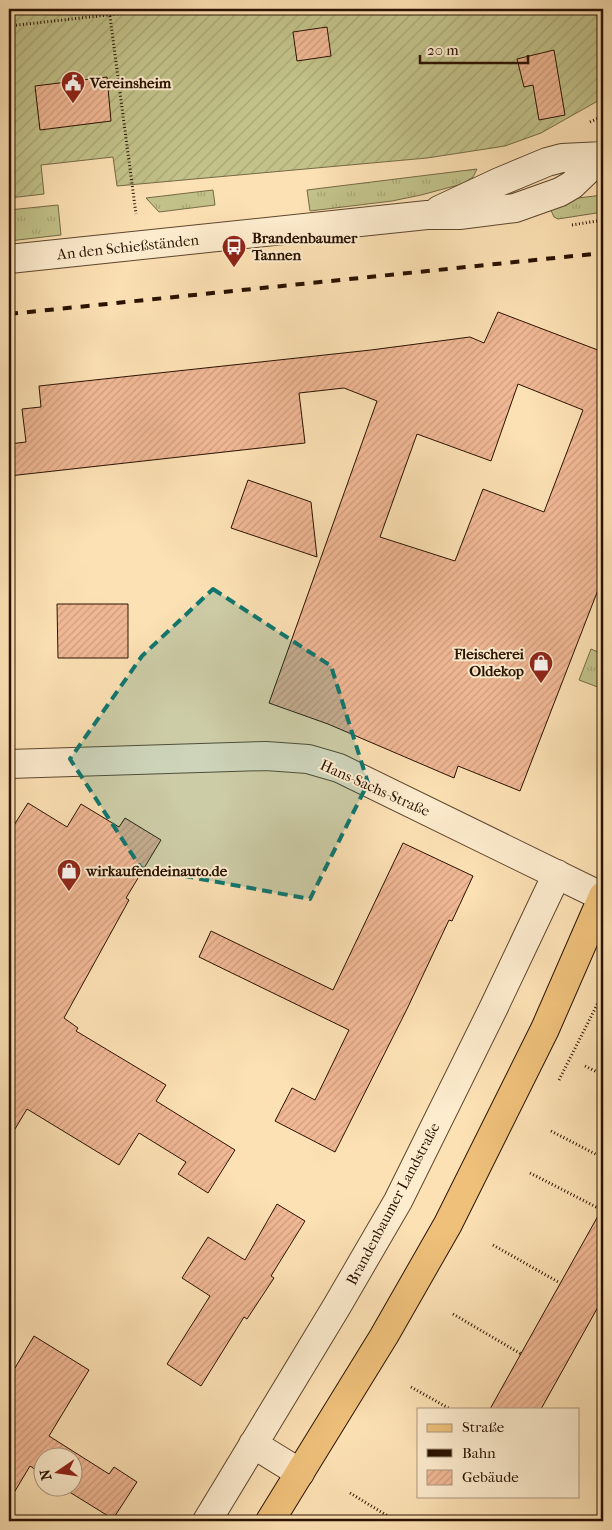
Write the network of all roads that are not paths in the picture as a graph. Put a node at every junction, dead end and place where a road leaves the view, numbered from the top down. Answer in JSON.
{"nodes":[{"id":1,"x":603,"y":156,"type":"edge"},
{"id":2,"x":9,"y":259,"type":"edge"},
{"id":3,"x":9,"y":764,"type":"edge"},
{"id":4,"x":557,"y":874,"type":"junction"},
{"id":5,"x":603,"y":896,"type":"edge"},
{"id":6,"x":253,"y":1444,"type":"junction"},
{"id":7,"x":300,"y":1473,"type":"junction"},
{"id":8,"x":216,"y":1518,"type":"edge"},
{"id":9,"x":270,"y":1521,"type":"edge"}],
"edges":[{"from":1,"to":2,"type":"street","name":"An den Schießständen"},
{"from":3,"to":4,"type":"street","name":"Hans-Sachs-Straße"},
{"from":4,"to":5,"type":"street","name":"Hans-Sachs-Straße"},
{"from":4,"to":6,"type":"street","name":"Brandenbaumer Landstraße"},
{"from":5,"to":7,"type":"main road"},
{"from":6,"to":7,"type":"street"},
{"from":6,"to":8,"type":"street","name":"Brandenbaumer Landstraße"},
{"from":7,"to":9,"type":"main road"}]}
